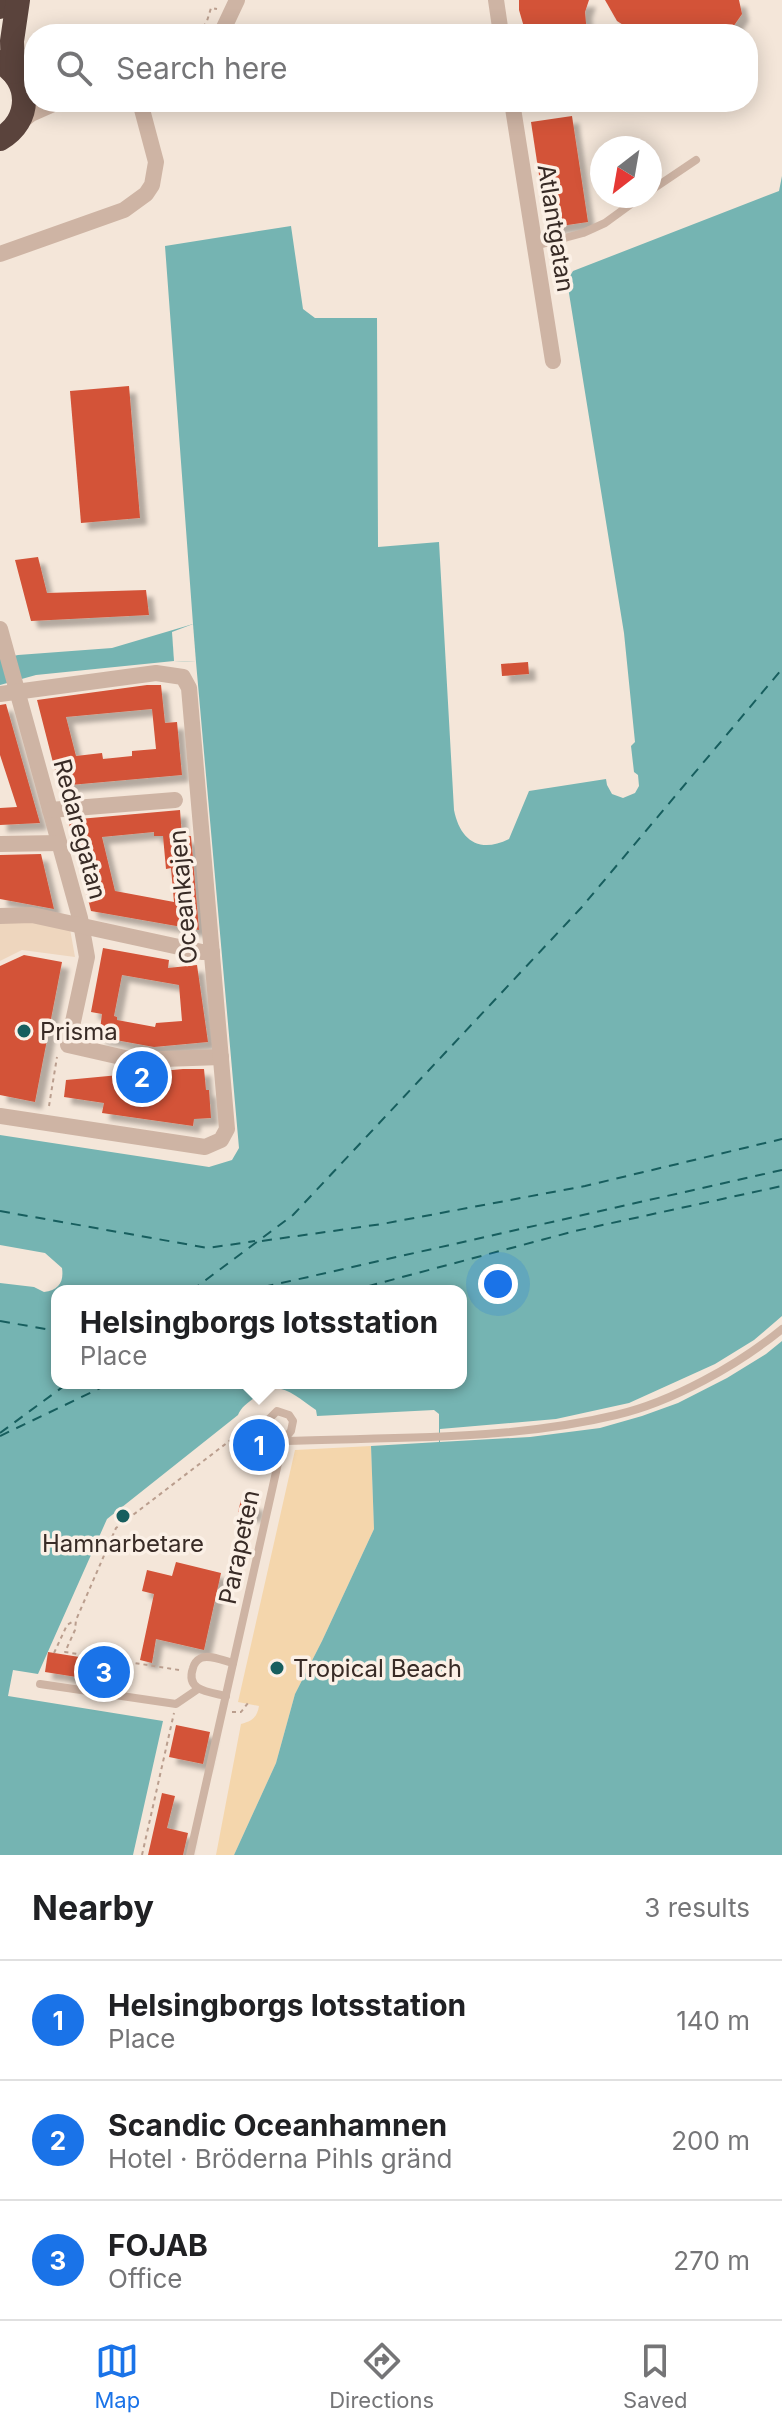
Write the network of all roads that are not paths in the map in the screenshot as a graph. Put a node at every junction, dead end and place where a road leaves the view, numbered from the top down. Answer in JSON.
{"nodes":[{"id":1,"x":1,"y":0,"type":"edge"},
{"id":2,"x":18,"y":0,"type":"edge"},
{"id":3,"x":237,"y":0,"type":"edge"},
{"id":4,"x":496,"y":0,"type":"edge"},
{"id":5,"x":0,"y":7,"type":"edge"},
{"id":6,"x":226,"y":24,"type":"edge"},
{"id":7,"x":500,"y":24,"type":"edge"},
{"id":8,"x":16,"y":74,"type":"edge"},
{"id":9,"x":24,"y":95,"type":"edge"},
{"id":10,"x":24,"y":105,"type":"edge"},
{"id":11,"x":36,"y":112,"type":"edge"},
{"id":12,"x":143,"y":112,"type":"edge"},
{"id":13,"x":514,"y":112,"type":"edge"},
{"id":14,"x":6,"y":136,"type":"edge"},
{"id":15,"x":696,"y":160,"type":"dead end"},
{"id":16,"x":662,"y":183,"type":"edge"},
{"id":17,"x":626,"y":208,"type":"edge"},
{"id":18,"x":535,"y":246,"type":"junction"},
{"id":19,"x":0,"y":254,"type":"edge"},
{"id":20,"x":553,"y":361,"type":"dead end"},
{"id":21,"x":0,"y":629,"type":"edge"},
{"id":22,"x":16,"y":686,"type":"junction"},
{"id":23,"x":0,"y":694,"type":"edge"},
{"id":24,"x":175,"y":800,"type":"dead end"},
{"id":25,"x":50,"y":810,"type":"junction"},
{"id":26,"x":59,"y":843,"type":"junction"},
{"id":27,"x":0,"y":844,"type":"edge"},
{"id":28,"x":0,"y":916,"type":"edge"},
{"id":29,"x":82,"y":927,"type":"junction"},
{"id":30,"x":207,"y":952,"type":"junction"},
{"id":31,"x":214,"y":1058,"type":"junction"},
{"id":32,"x":0,"y":1116,"type":"edge"},
{"id":33,"x":782,"y":1329,"type":"edge"},
{"id":34,"x":283,"y":1441,"type":"junction"},
{"id":35,"x":233,"y":1663,"type":"junction"},
{"id":36,"x":40,"y":1684,"type":"dead end"},
{"id":37,"x":198,"y":1689,"type":"junction"},
{"id":38,"x":226,"y":1696,"type":"junction"},
{"id":39,"x":190,"y":1855,"type":"edge"}],
"edges":[{"from":1,"to":5,"type":"highway"},
{"from":2,"to":8,"type":"highway"},
{"from":3,"to":6,"type":"street"},
{"from":4,"to":7,"type":"street"},
{"from":8,"to":9,"type":"highway"},
{"from":10,"to":14,"type":"highway"},
{"from":11,"to":14,"type":"street"},
{"from":12,"to":19,"type":"street"},
{"from":13,"to":18,"type":"street","name":"Atlantgatan"},
{"from":15,"to":16,"type":"lane"},
{"from":17,"to":18,"type":"lane"},
{"from":18,"to":20,"type":"street","name":"Atlantgatan"},
{"from":21,"to":22,"type":"street","name":"Redaregatan"},
{"from":22,"to":23,"type":"street"},
{"from":22,"to":25,"type":"street","name":"Redaregatan"},
{"from":22,"to":30,"type":"street","name":"Oceankajen"},
{"from":24,"to":25,"type":"street"},
{"from":25,"to":26,"type":"street","name":"Redaregatan"},
{"from":26,"to":27,"type":"street"},
{"from":26,"to":29,"type":"street","name":"Redaregatan"},
{"from":28,"to":29,"type":"street"},
{"from":29,"to":30,"type":"street"},
{"from":29,"to":31,"type":"street","name":"Redaregatan"},
{"from":30,"to":31,"type":"street","name":"Oceankajen"},
{"from":31,"to":32,"type":"street","name":"Oceankajen"},
{"from":33,"to":34,"type":"lane"},
{"from":34,"to":34,"type":"lane","name":"Parapeten"},
{"from":34,"to":35,"type":"lane","name":"Parapeten"},
{"from":35,"to":37,"type":"lane"},
{"from":35,"to":38,"type":"lane","name":"Parapeten"},
{"from":36,"to":37,"type":"lane"},
{"from":37,"to":38,"type":"lane"},
{"from":38,"to":39,"type":"lane","name":"Parapeten"}]}
